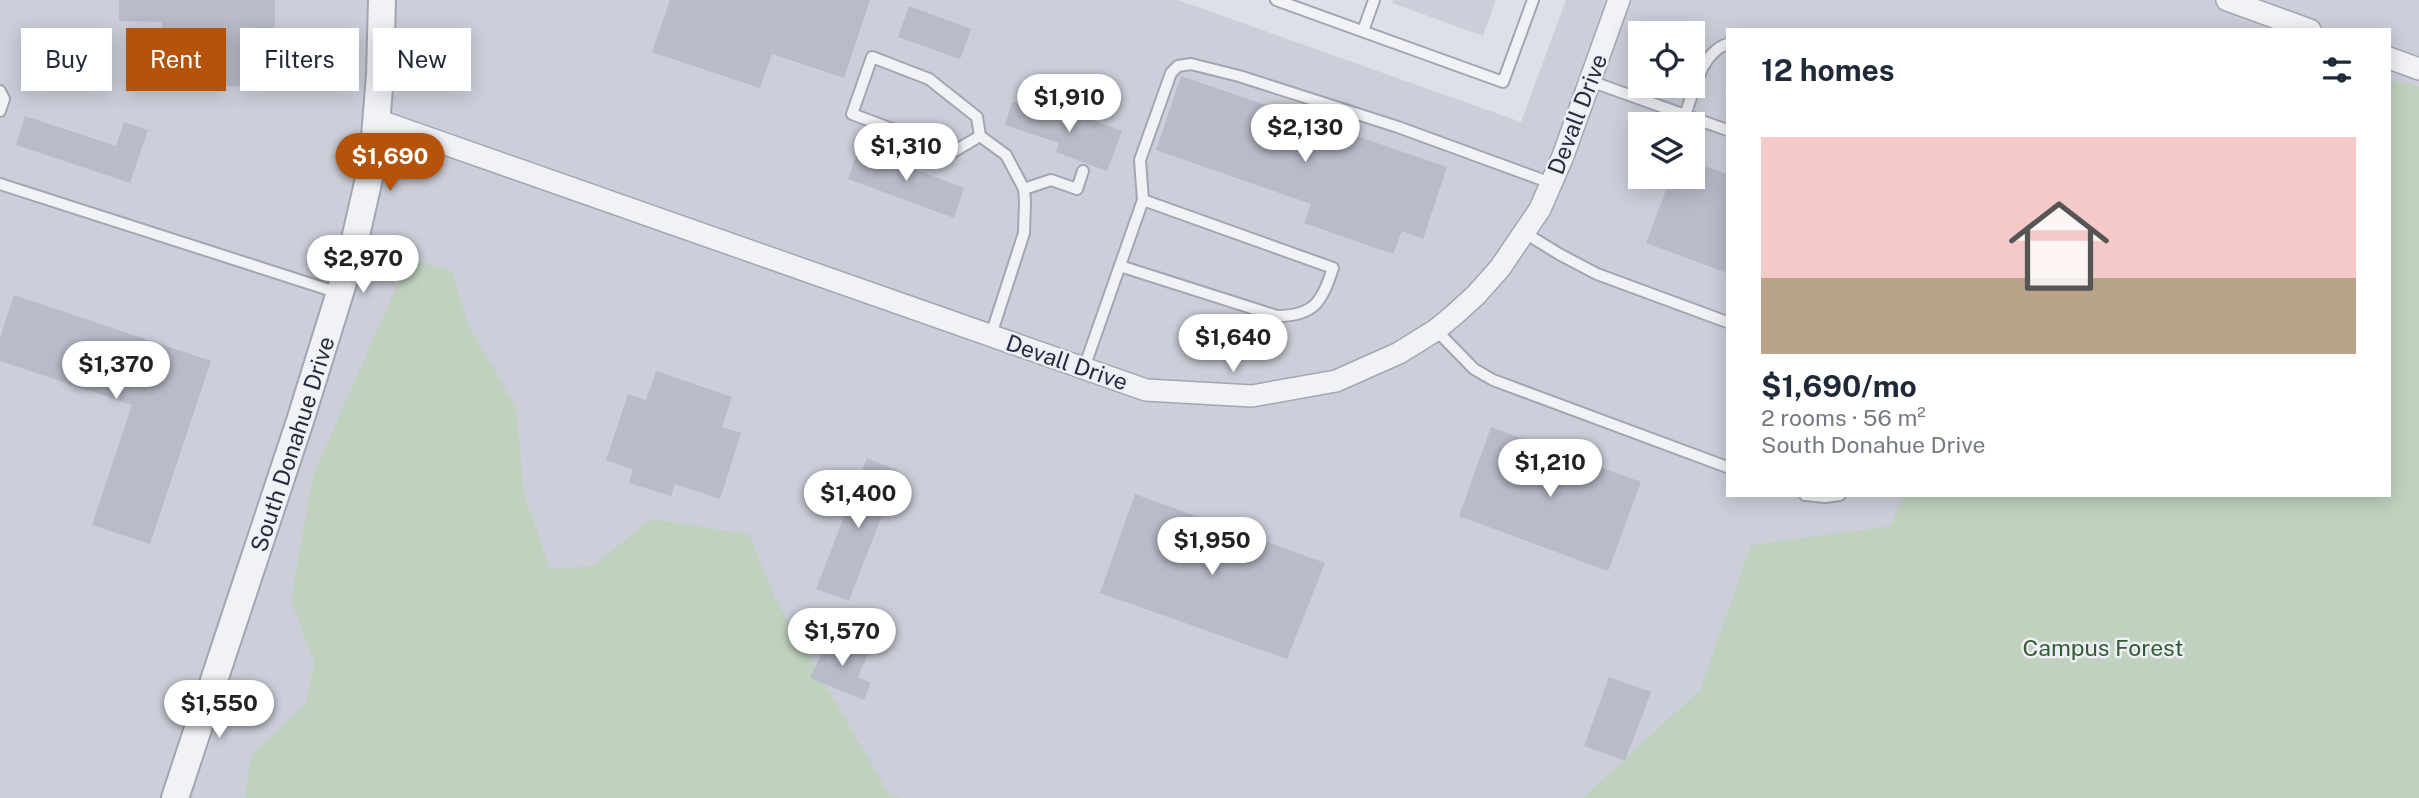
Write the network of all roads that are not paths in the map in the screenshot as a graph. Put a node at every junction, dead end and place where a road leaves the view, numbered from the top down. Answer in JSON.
{"nodes":[{"id":1,"x":382,"y":0,"type":"edge"},
{"id":2,"x":1276,"y":0,"type":"edge"},
{"id":3,"x":1374,"y":0,"type":"edge"},
{"id":4,"x":1533,"y":0,"type":"edge"},
{"id":5,"x":1619,"y":0,"type":"edge"},
{"id":6,"x":2227,"y":0,"type":"edge"},
{"id":7,"x":2304,"y":28,"type":"edge"},
{"id":8,"x":1363,"y":31,"type":"junction"},
{"id":9,"x":1726,"y":45,"type":"edge"},
{"id":10,"x":2391,"y":59,"type":"edge"},
{"id":11,"x":2419,"y":69,"type":"edge"},
{"id":12,"x":1590,"y":81,"type":"junction"},
{"id":13,"x":0,"y":91,"type":"edge"},
{"id":14,"x":0,"y":111,"type":"edge"},
{"id":15,"x":1677,"y":112,"type":"edge"},
{"id":16,"x":1686,"y":112,"type":"edge"},
{"id":17,"x":377,"y":120,"type":"junction"},
{"id":18,"x":1705,"y":123,"type":"edge"},
{"id":19,"x":1726,"y":131,"type":"edge"},
{"id":20,"x":980,"y":136,"type":"junction"},
{"id":21,"x":1083,"y":171,"type":"dead end"},
{"id":22,"x":1551,"y":183,"type":"junction"},
{"id":23,"x":0,"y":184,"type":"edge"},
{"id":24,"x":1024,"y":189,"type":"junction"},
{"id":25,"x":1143,"y":200,"type":"junction"},
{"id":26,"x":1525,"y":233,"type":"junction"},
{"id":27,"x":1120,"y":266,"type":"junction"},
{"id":28,"x":339,"y":293,"type":"junction"},
{"id":29,"x":1726,"y":322,"type":"edge"},
{"id":30,"x":1436,"y":330,"type":"junction"},
{"id":31,"x":991,"y":335,"type":"junction"},
{"id":32,"x":1084,"y":368,"type":"junction"},
{"id":33,"x":1726,"y":467,"type":"edge"},
{"id":34,"x":175,"y":798,"type":"edge"}],
"edges":[{"from":1,"to":17,"type":"street","name":"South Donahue Drive"},
{"from":2,"to":8,"type":"lane"},
{"from":3,"to":8,"type":"lane"},
{"from":4,"to":8,"type":"lane"},
{"from":5,"to":12,"type":"street","name":"Devall Drive"},
{"from":6,"to":7,"type":"street"},
{"from":9,"to":16,"type":"lane"},
{"from":10,"to":11,"type":"street"},
{"from":12,"to":15,"type":"lane"},
{"from":12,"to":22,"type":"street","name":"Devall Drive"},
{"from":13,"to":14,"type":"lane"},
{"from":17,"to":28,"type":"street","name":"South Donahue Drive"},
{"from":17,"to":31,"type":"street","name":"Devall Drive"},
{"from":18,"to":19,"type":"lane"},
{"from":20,"to":20,"type":"lane"},
{"from":20,"to":24,"type":"lane"},
{"from":21,"to":24,"type":"lane"},
{"from":22,"to":25,"type":"lane"},
{"from":22,"to":26,"type":"street","name":"Devall Drive"},
{"from":23,"to":28,"type":"lane"},
{"from":24,"to":31,"type":"lane"},
{"from":25,"to":27,"type":"lane"},
{"from":25,"to":27,"type":"lane"},
{"from":26,"to":29,"type":"lane"},
{"from":26,"to":30,"type":"street","name":"Devall Drive"},
{"from":27,"to":32,"type":"lane"},
{"from":28,"to":34,"type":"street","name":"South Donahue Drive"},
{"from":30,"to":32,"type":"street","name":"Devall Drive"},
{"from":30,"to":33,"type":"lane"},
{"from":31,"to":32,"type":"street","name":"Devall Drive"}]}
